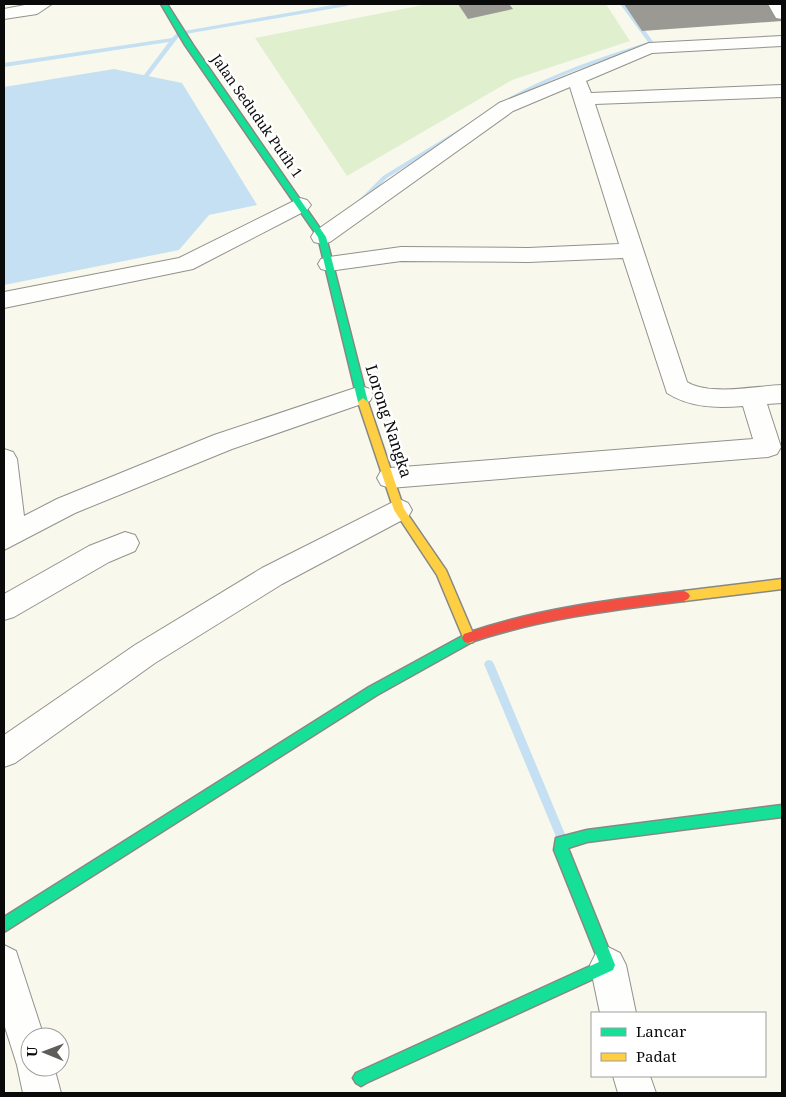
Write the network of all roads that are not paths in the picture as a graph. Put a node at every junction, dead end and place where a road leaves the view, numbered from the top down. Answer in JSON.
{"nodes":[{"id":1,"x":43,"y":4,"type":"edge"},
{"id":2,"x":164,"y":4,"type":"edge"},
{"id":3,"x":777,"y":4,"type":"edge"},
{"id":4,"x":4,"y":14,"type":"edge"},
{"id":5,"x":782,"y":14,"type":"edge"},
{"id":6,"x":782,"y":41,"type":"edge"},
{"id":7,"x":782,"y":91,"type":"edge"},
{"id":8,"x":300,"y":205,"type":"junction"},
{"id":9,"x":324,"y":235,"type":"junction"},
{"id":10,"x":631,"y":251,"type":"junction"},
{"id":11,"x":338,"y":263,"type":"junction"},
{"id":12,"x":4,"y":300,"type":"edge"},
{"id":13,"x":782,"y":394,"type":"edge"},
{"id":14,"x":361,"y":395,"type":"junction"},
{"id":15,"x":752,"y":395,"type":"junction"},
{"id":16,"x":4,"y":459,"type":"edge"},
{"id":17,"x":390,"y":478,"type":"junction"},
{"id":18,"x":399,"y":510,"type":"junction"},
{"id":19,"x":8,"y":536,"type":"edge"},
{"id":20,"x":125,"y":543,"type":"dead end"},
{"id":21,"x":782,"y":584,"type":"edge"},
{"id":22,"x":4,"y":608,"type":"edge"},
{"id":23,"x":469,"y":638,"type":"junction"},
{"id":24,"x":4,"y":753,"type":"edge"},
{"id":25,"x":782,"y":811,"type":"edge"},
{"id":26,"x":4,"y":925,"type":"edge"},
{"id":27,"x":4,"y":963,"type":"edge"},
{"id":28,"x":608,"y":965,"type":"junction"},
{"id":29,"x":618,"y":1012,"type":"edge"},
{"id":30,"x":23,"y":1027,"type":"edge"},
{"id":31,"x":37,"y":1077,"type":"edge"},
{"id":32,"x":632,"y":1077,"type":"edge"},
{"id":33,"x":361,"y":1078,"type":"dead end"},
{"id":34,"x":42,"y":1093,"type":"edge"},
{"id":35,"x":637,"y":1093,"type":"edge"}],
"edges":[{"from":1,"to":4,"type":"street"},
{"from":2,"to":8,"type":"street","name":"Jalan Seduduk Putih 1"},
{"from":3,"to":5,"type":"street"},
{"from":6,"to":9,"type":"street"},
{"from":7,"to":10,"type":"street"},
{"from":8,"to":9,"type":"street","name":"Lorong Nangka"},
{"from":8,"to":12,"type":"street"},
{"from":9,"to":11,"type":"street","name":"Lorong Nangka"},
{"from":10,"to":11,"type":"street"},
{"from":10,"to":15,"type":"street"},
{"from":11,"to":14,"type":"street","name":"Lorong Nangka"},
{"from":13,"to":15,"type":"street"},
{"from":14,"to":17,"type":"street","name":"Lorong Nangka"},
{"from":14,"to":19,"type":"street"},
{"from":15,"to":17,"type":"street"},
{"from":16,"to":19,"type":"street"},
{"from":17,"to":18,"type":"street","name":"Lorong Nangka"},
{"from":18,"to":23,"type":"street","name":"Lorong Nangka"},
{"from":18,"to":24,"type":"street"},
{"from":20,"to":22,"type":"street"},
{"from":21,"to":23,"type":"street"},
{"from":23,"to":26,"type":"street"},
{"from":25,"to":28,"type":"street"},
{"from":27,"to":30,"type":"street"},
{"from":28,"to":29,"type":"street"},
{"from":28,"to":33,"type":"street"},
{"from":31,"to":34,"type":"street"},
{"from":32,"to":35,"type":"street"}]}
